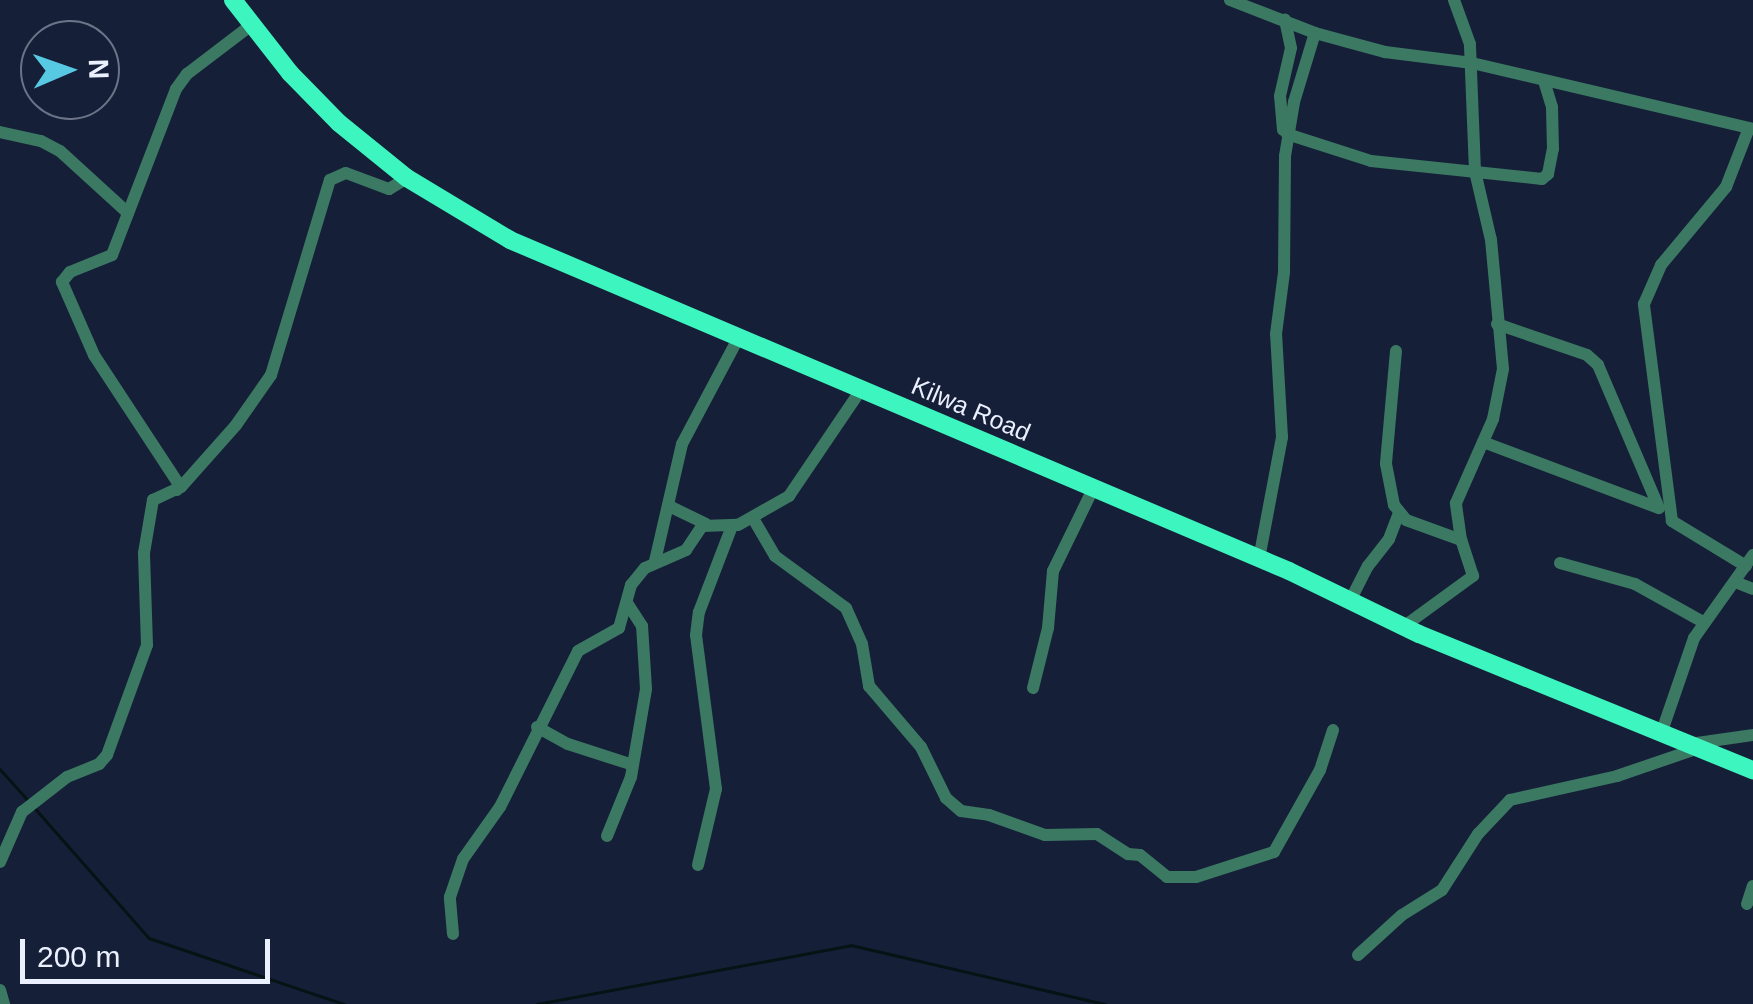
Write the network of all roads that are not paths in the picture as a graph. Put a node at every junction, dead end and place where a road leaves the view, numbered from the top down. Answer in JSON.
{"nodes":[{"id":1,"x":233,"y":0,"type":"edge"},
{"id":2,"x":1230,"y":0,"type":"edge"},
{"id":3,"x":1454,"y":0,"type":"edge"},
{"id":4,"x":1285,"y":20,"type":"junction"},
{"id":5,"x":250,"y":26,"type":"junction"},
{"id":6,"x":1315,"y":33,"type":"junction"},
{"id":7,"x":1472,"y":63,"type":"junction"},
{"id":8,"x":1544,"y":81,"type":"junction"},
{"id":9,"x":1751,"y":128,"type":"edge"},
{"id":10,"x":0,"y":132,"type":"edge"},
{"id":11,"x":1287,"y":134,"type":"junction"},
{"id":12,"x":1476,"y":171,"type":"junction"},
{"id":13,"x":407,"y":178,"type":"junction"},
{"id":14,"x":1282,"y":183,"type":"junction"},
{"id":15,"x":128,"y":213,"type":"junction"},
{"id":16,"x":1497,"y":324,"type":"junction"},
{"id":17,"x":739,"y":336,"type":"junction"},
{"id":18,"x":1396,"y":351,"type":"dead end"},
{"id":19,"x":862,"y":388,"type":"junction"},
{"id":20,"x":1484,"y":442,"type":"junction"},
{"id":21,"x":177,"y":490,"type":"junction"},
{"id":22,"x":1093,"y":490,"type":"junction"},
{"id":23,"x":669,"y":506,"type":"junction"},
{"id":24,"x":1658,"y":508,"type":"junction"},
{"id":25,"x":1398,"y":515,"type":"junction"},
{"id":26,"x":754,"y":520,"type":"junction"},
{"id":27,"x":1672,"y":521,"type":"junction"},
{"id":28,"x":706,"y":524,"type":"junction"},
{"id":29,"x":732,"y":526,"type":"junction"},
{"id":30,"x":1461,"y":540,"type":"junction"},
{"id":31,"x":1258,"y":559,"type":"junction"},
{"id":32,"x":1749,"y":560,"type":"edge"},
{"id":33,"x":655,"y":561,"type":"junction"},
{"id":34,"x":1560,"y":563,"type":"dead end"},
{"id":35,"x":1735,"y":582,"type":"junction"},
{"id":36,"x":1753,"y":589,"type":"edge"},
{"id":37,"x":1351,"y":599,"type":"junction"},
{"id":38,"x":627,"y":603,"type":"junction"},
{"id":39,"x":1703,"y":622,"type":"junction"},
{"id":40,"x":1403,"y":627,"type":"junction"},
{"id":41,"x":1033,"y":688,"type":"dead end"},
{"id":42,"x":537,"y":727,"type":"junction"},
{"id":43,"x":1333,"y":730,"type":"dead end"},
{"id":44,"x":1661,"y":734,"type":"junction"},
{"id":45,"x":1753,"y":736,"type":"edge"},
{"id":46,"x":1695,"y":746,"type":"junction"},
{"id":47,"x":632,"y":765,"type":"junction"},
{"id":48,"x":1753,"y":770,"type":"edge"},
{"id":49,"x":606,"y":836,"type":"dead end"},
{"id":50,"x":0,"y":862,"type":"edge"},
{"id":51,"x":698,"y":864,"type":"dead end"},
{"id":52,"x":1753,"y":886,"type":"edge"},
{"id":53,"x":1746,"y":904,"type":"dead end"},
{"id":54,"x":454,"y":934,"type":"dead end"},
{"id":55,"x":1358,"y":954,"type":"dead end"},
{"id":56,"x":0,"y":990,"type":"edge"},
{"id":57,"x":4,"y":1004,"type":"edge"}],
"edges":[{"from":1,"to":5,"type":"highway","name":"Kilwa Road"},
{"from":2,"to":4,"type":"street"},
{"from":3,"to":7,"type":"street"},
{"from":4,"to":6,"type":"street"},
{"from":4,"to":14,"type":"street"},
{"from":5,"to":13,"type":"highway","name":"Kilwa Road"},
{"from":5,"to":15,"type":"street"},
{"from":6,"to":7,"type":"street"},
{"from":6,"to":11,"type":"street"},
{"from":7,"to":8,"type":"street"},
{"from":7,"to":12,"type":"street"},
{"from":8,"to":9,"type":"street"},
{"from":8,"to":12,"type":"street"},
{"from":9,"to":27,"type":"street"},
{"from":10,"to":15,"type":"street"},
{"from":11,"to":12,"type":"street"},
{"from":11,"to":14,"type":"street"},
{"from":12,"to":16,"type":"street"},
{"from":13,"to":17,"type":"highway","name":"Kilwa Road"},
{"from":13,"to":21,"type":"street"},
{"from":14,"to":31,"type":"street"},
{"from":15,"to":21,"type":"street"},
{"from":16,"to":20,"type":"street"},
{"from":16,"to":24,"type":"street"},
{"from":17,"to":19,"type":"highway","name":"Kilwa Road"},
{"from":17,"to":23,"type":"street"},
{"from":18,"to":25,"type":"street"},
{"from":19,"to":22,"type":"highway","name":"Kilwa Road"},
{"from":19,"to":26,"type":"street"},
{"from":20,"to":24,"type":"street"},
{"from":20,"to":30,"type":"street"},
{"from":21,"to":50,"type":"street"},
{"from":22,"to":31,"type":"highway","name":"Kilwa Road"},
{"from":22,"to":41,"type":"street"},
{"from":23,"to":28,"type":"street"},
{"from":23,"to":33,"type":"street"},
{"from":24,"to":27,"type":"street"},
{"from":25,"to":30,"type":"street"},
{"from":25,"to":37,"type":"street"},
{"from":26,"to":29,"type":"street"},
{"from":26,"to":43,"type":"street"},
{"from":27,"to":32,"type":"street"},
{"from":28,"to":29,"type":"street"},
{"from":28,"to":33,"type":"street"},
{"from":29,"to":51,"type":"street"},
{"from":30,"to":40,"type":"street"},
{"from":31,"to":37,"type":"highway","name":"Kilwa Road"},
{"from":32,"to":35,"type":"street"},
{"from":33,"to":38,"type":"street"},
{"from":34,"to":39,"type":"street"},
{"from":35,"to":36,"type":"street"},
{"from":35,"to":39,"type":"street"},
{"from":37,"to":40,"type":"highway","name":"Kilwa Road"},
{"from":38,"to":42,"type":"street"},
{"from":38,"to":47,"type":"street"},
{"from":39,"to":44,"type":"street"},
{"from":40,"to":44,"type":"highway","name":"Kilwa Road"},
{"from":42,"to":47,"type":"street"},
{"from":42,"to":54,"type":"street"},
{"from":44,"to":46,"type":"highway","name":"Kilwa Road"},
{"from":45,"to":46,"type":"street"},
{"from":46,"to":48,"type":"highway","name":"Kilwa Road"},
{"from":46,"to":55,"type":"street"},
{"from":47,"to":49,"type":"street"},
{"from":52,"to":53,"type":"street"},
{"from":56,"to":57,"type":"street"}]}
